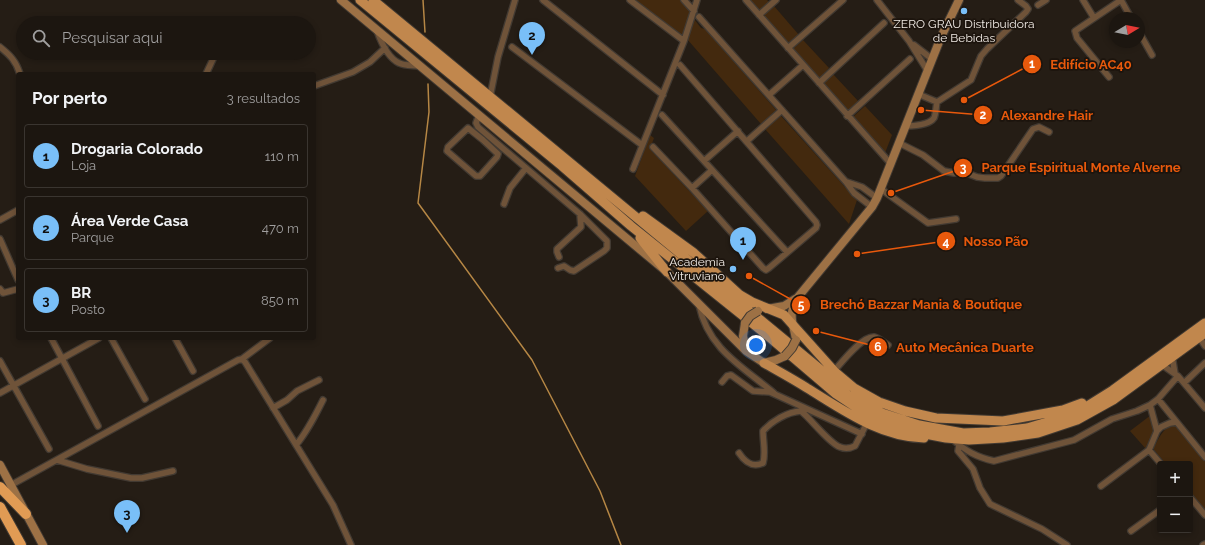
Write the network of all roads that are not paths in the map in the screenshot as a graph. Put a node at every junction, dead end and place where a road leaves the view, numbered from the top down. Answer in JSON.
{"nodes":[{"id":1,"x":341,"y":0,"type":"edge"},
{"id":2,"x":360,"y":0,"type":"edge"},
{"id":3,"x":373,"y":0,"type":"edge"},
{"id":4,"x":515,"y":0,"type":"edge"},
{"id":5,"x":543,"y":0,"type":"edge"},
{"id":6,"x":630,"y":0,"type":"edge"},
{"id":7,"x":684,"y":0,"type":"edge"},
{"id":8,"x":697,"y":0,"type":"edge"},
{"id":9,"x":746,"y":0,"type":"edge"},
{"id":10,"x":776,"y":0,"type":"edge"},
{"id":11,"x":843,"y":0,"type":"edge"},
{"id":12,"x":877,"y":0,"type":"edge"},
{"id":13,"x":959,"y":0,"type":"edge"},
{"id":14,"x":1018,"y":0,"type":"edge"},
{"id":15,"x":1046,"y":0,"type":"edge"},
{"id":16,"x":1083,"y":0,"type":"edge"},
{"id":17,"x":1121,"y":0,"type":"edge"},
{"id":18,"x":1038,"y":5,"type":"dead end"},
{"id":19,"x":694,"y":11,"type":"junction"},
{"id":20,"x":1128,"y":12,"type":"edge"},
{"id":21,"x":759,"y":15,"type":"junction"},
{"id":22,"x":699,"y":16,"type":"dead end"},
{"id":23,"x":1094,"y":18,"type":"junction"},
{"id":24,"x":884,"y":23,"type":"dead end"},
{"id":25,"x":376,"y":29,"type":"junction"},
{"id":26,"x":684,"y":41,"type":"junction"},
{"id":27,"x":909,"y":41,"type":"junction"},
{"id":28,"x":1145,"y":43,"type":"edge"},
{"id":29,"x":0,"y":47,"type":"edge"},
{"id":30,"x":512,"y":47,"type":"dead end"},
{"id":31,"x":385,"y":48,"type":"junction"},
{"id":32,"x":788,"y":48,"type":"junction"},
{"id":33,"x":1152,"y":55,"type":"dead end"},
{"id":34,"x":910,"y":59,"type":"dead end"},
{"id":35,"x":932,"y":59,"type":"junction"},
{"id":36,"x":213,"y":60,"type":"edge"},
{"id":37,"x":680,"y":65,"type":"dead end"},
{"id":38,"x":803,"y":65,"type":"junction"},
{"id":39,"x":422,"y":66,"type":"junction"},
{"id":40,"x":927,"y":70,"type":"junction"},
{"id":41,"x":20,"y":72,"type":"edge"},
{"id":42,"x":207,"y":72,"type":"edge"},
{"id":43,"x":1109,"y":77,"type":"dead end"},
{"id":44,"x":818,"y":83,"type":"junction"},
{"id":45,"x":316,"y":85,"type":"edge"},
{"id":46,"x":918,"y":94,"type":"junction"},
{"id":47,"x":663,"y":95,"type":"junction"},
{"id":48,"x":769,"y":95,"type":"junction"},
{"id":49,"x":490,"y":97,"type":"junction"},
{"id":50,"x":937,"y":102,"type":"junction"},
{"id":51,"x":782,"y":110,"type":"junction"},
{"id":52,"x":479,"y":115,"type":"junction"},
{"id":53,"x":662,"y":115,"type":"dead end"},
{"id":54,"x":847,"y":116,"type":"junction"},
{"id":55,"x":906,"y":126,"type":"junction"},
{"id":56,"x":738,"y":131,"type":"junction"},
{"id":57,"x":1048,"y":132,"type":"dead end"},
{"id":58,"x":487,"y":134,"type":"junction"},
{"id":59,"x":483,"y":140,"type":"junction"},
{"id":60,"x":747,"y":141,"type":"junction"},
{"id":61,"x":899,"y":143,"type":"junction"},
{"id":62,"x":642,"y":145,"type":"junction"},
{"id":63,"x":653,"y":147,"type":"dead end"},
{"id":64,"x":704,"y":161,"type":"junction"},
{"id":65,"x":891,"y":164,"type":"junction"},
{"id":66,"x":526,"y":168,"type":"junction"},
{"id":67,"x":633,"y":169,"type":"dead end"},
{"id":68,"x":712,"y":170,"type":"junction"},
{"id":69,"x":588,"y":177,"type":"junction"},
{"id":70,"x":846,"y":182,"type":"junction"},
{"id":71,"x":692,"y":188,"type":"junction"},
{"id":72,"x":881,"y":189,"type":"junction"},
{"id":73,"x":877,"y":198,"type":"junction"},
{"id":74,"x":504,"y":204,"type":"dead end"},
{"id":75,"x":872,"y":207,"type":"junction"},
{"id":76,"x":16,"y":211,"type":"edge"},
{"id":77,"x":580,"y":214,"type":"junction"},
{"id":78,"x":956,"y":219,"type":"dead end"},
{"id":79,"x":0,"y":220,"type":"edge"},
{"id":80,"x":631,"y":226,"type":"junction"},
{"id":81,"x":0,"y":239,"type":"edge"},
{"id":82,"x":787,"y":252,"type":"junction"},
{"id":83,"x":560,"y":257,"type":"dead end"},
{"id":84,"x":558,"y":268,"type":"dead end"},
{"id":85,"x":667,"y":272,"type":"junction"},
{"id":86,"x":16,"y":275,"type":"edge"},
{"id":87,"x":0,"y":289,"type":"edge"},
{"id":88,"x":16,"y":290,"type":"edge"},
{"id":89,"x":798,"y":297,"type":"junction"},
{"id":90,"x":699,"y":302,"type":"junction"},
{"id":91,"x":770,"y":309,"type":"junction"},
{"id":92,"x":1205,"y":323,"type":"edge"},
{"id":93,"x":792,"y":324,"type":"junction"},
{"id":94,"x":1202,"y":335,"type":"edge"},
{"id":95,"x":52,"y":340,"type":"edge"},
{"id":96,"x":95,"y":340,"type":"edge"},
{"id":97,"x":112,"y":340,"type":"edge"},
{"id":98,"x":176,"y":340,"type":"edge"},
{"id":99,"x":267,"y":340,"type":"edge"},
{"id":100,"x":888,"y":345,"type":"dead end"},
{"id":101,"x":1205,"y":346,"type":"edge"},
{"id":102,"x":746,"y":351,"type":"junction"},
{"id":103,"x":1172,"y":356,"type":"junction"},
{"id":104,"x":62,"y":358,"type":"junction"},
{"id":105,"x":242,"y":359,"type":"junction"},
{"id":106,"x":0,"y":361,"type":"edge"},
{"id":107,"x":764,"y":363,"type":"junction"},
{"id":108,"x":1205,"y":363,"type":"edge"},
{"id":109,"x":1161,"y":364,"type":"junction"},
{"id":110,"x":193,"y":371,"type":"dead end"},
{"id":111,"x":834,"y":371,"type":"junction"},
{"id":112,"x":1176,"y":375,"type":"junction"},
{"id":113,"x":319,"y":380,"type":"dead end"},
{"id":114,"x":722,"y":382,"type":"dead end"},
{"id":115,"x":1184,"y":383,"type":"junction"},
{"id":116,"x":13,"y":385,"type":"junction"},
{"id":117,"x":1113,"y":390,"type":"junction"},
{"id":118,"x":0,"y":393,"type":"edge"},
{"id":119,"x":778,"y":396,"type":"junction"},
{"id":120,"x":145,"y":398,"type":"dead end"},
{"id":121,"x":1158,"y":399,"type":"junction"},
{"id":122,"x":323,"y":400,"type":"dead end"},
{"id":123,"x":1150,"y":405,"type":"junction"},
{"id":124,"x":273,"y":408,"type":"junction"},
{"id":125,"x":1205,"y":408,"type":"edge"},
{"id":126,"x":1167,"y":411,"type":"junction"},
{"id":127,"x":1176,"y":422,"type":"junction"},
{"id":128,"x":867,"y":423,"type":"junction"},
{"id":129,"x":1166,"y":425,"type":"junction"},
{"id":130,"x":98,"y":426,"type":"dead end"},
{"id":131,"x":1157,"y":431,"type":"junction"},
{"id":132,"x":862,"y":434,"type":"junction"},
{"id":133,"x":952,"y":441,"type":"junction"},
{"id":134,"x":296,"y":445,"type":"junction"},
{"id":135,"x":50,"y":449,"type":"dead end"},
{"id":136,"x":1149,"y":450,"type":"junction"},
{"id":137,"x":739,"y":453,"type":"dead end"},
{"id":138,"x":1205,"y":457,"type":"edge"},
{"id":139,"x":57,"y":460,"type":"junction"},
{"id":140,"x":1158,"y":461,"type":"edge"},
{"id":141,"x":0,"y":466,"type":"edge"},
{"id":142,"x":174,"y":471,"type":"dead end"},
{"id":143,"x":11,"y":485,"type":"junction"},
{"id":144,"x":1102,"y":486,"type":"dead end"},
{"id":145,"x":0,"y":487,"type":"edge"},
{"id":146,"x":1193,"y":501,"type":"edge"},
{"id":147,"x":0,"y":507,"type":"edge"},
{"id":148,"x":1157,"y":512,"type":"edge"},
{"id":149,"x":26,"y":514,"type":"junction"},
{"id":150,"x":1205,"y":515,"type":"edge"},
{"id":151,"x":1131,"y":531,"type":"dead end"},
{"id":152,"x":21,"y":545,"type":"edge"},
{"id":153,"x":43,"y":545,"type":"edge"},
{"id":154,"x":351,"y":545,"type":"edge"},
{"id":155,"x":1067,"y":545,"type":"edge"}],
"edges":[{"from":1,"to":25,"type":"street"},
{"from":2,"to":80,"type":"main road"},
{"from":3,"to":49,"type":"main road"},
{"from":4,"to":49,"type":"street"},
{"from":5,"to":47,"type":"street"},
{"from":6,"to":26,"type":"street"},
{"from":7,"to":19,"type":"street"},
{"from":8,"to":19,"type":"street"},
{"from":9,"to":21,"type":"street"},
{"from":10,"to":21,"type":"street"},
{"from":11,"to":32,"type":"street"},
{"from":12,"to":27,"type":"street"},
{"from":13,"to":35,"type":"street"},
{"from":14,"to":50,"type":"street"},
{"from":15,"to":18,"type":"street"},
{"from":16,"to":23,"type":"street"},
{"from":17,"to":20,"type":"street"},
{"from":17,"to":23,"type":"street"},
{"from":19,"to":26,"type":"street"},
{"from":21,"to":32,"type":"street"},
{"from":22,"to":48,"type":"street"},
{"from":23,"to":43,"type":"street"},
{"from":24,"to":44,"type":"street"},
{"from":25,"to":31,"type":"street"},
{"from":25,"to":39,"type":"street"},
{"from":26,"to":47,"type":"street"},
{"from":27,"to":35,"type":"street"},
{"from":27,"to":40,"type":"street"},
{"from":28,"to":33,"type":"street"},
{"from":29,"to":41,"type":"street"},
{"from":30,"to":62,"type":"street"},
{"from":31,"to":39,"type":"street"},
{"from":31,"to":45,"type":"street"},
{"from":32,"to":38,"type":"street"},
{"from":34,"to":54,"type":"street"},
{"from":35,"to":40,"type":"street"},
{"from":36,"to":42,"type":"street"},
{"from":37,"to":56,"type":"street"},
{"from":38,"to":44,"type":"street"},
{"from":38,"to":48,"type":"street"},
{"from":39,"to":52,"type":"street"},
{"from":40,"to":46,"type":"street"},
{"from":44,"to":54,"type":"street"},
{"from":46,"to":50,"type":"street"},
{"from":46,"to":55,"type":"street"},
{"from":47,"to":62,"type":"street"},
{"from":48,"to":51,"type":"street"},
{"from":49,"to":69,"type":"main road"},
{"from":50,"to":55,"type":"street"},
{"from":51,"to":60,"type":"street"},
{"from":51,"to":70,"type":"street"},
{"from":52,"to":58,"type":"street"},
{"from":52,"to":85,"type":"street"},
{"from":53,"to":64,"type":"street"},
{"from":54,"to":65,"type":"street"},
{"from":55,"to":61,"type":"street"},
{"from":56,"to":60,"type":"street"},
{"from":56,"to":64,"type":"street"},
{"from":57,"to":61,"type":"street"},
{"from":58,"to":59,"type":"street"},
{"from":58,"to":66,"type":"street"},
{"from":59,"to":59,"type":"street"},
{"from":60,"to":82,"type":"street"},
{"from":61,"to":65,"type":"street"},
{"from":62,"to":67,"type":"street"},
{"from":63,"to":71,"type":"street"},
{"from":64,"to":68,"type":"street"},
{"from":65,"to":72,"type":"street"},
{"from":66,"to":74,"type":"street"},
{"from":66,"to":77,"type":"street"},
{"from":68,"to":71,"type":"street"},
{"from":68,"to":82,"type":"street"},
{"from":69,"to":91,"type":"main road"},
{"from":69,"to":117,"type":"main road"},
{"from":70,"to":73,"type":"street"},
{"from":70,"to":75,"type":"street"},
{"from":71,"to":82,"type":"street"},
{"from":72,"to":73,"type":"street"},
{"from":72,"to":78,"type":"street"},
{"from":73,"to":75,"type":"street"},
{"from":75,"to":89,"type":"street"},
{"from":76,"to":79,"type":"street"},
{"from":77,"to":83,"type":"street"},
{"from":77,"to":84,"type":"street"},
{"from":80,"to":85,"type":"main road"},
{"from":80,"to":133,"type":"main road"},
{"from":81,"to":86,"type":"street"},
{"from":85,"to":90,"type":"street"},
{"from":87,"to":88,"type":"street"},
{"from":89,"to":91,"type":"street"},
{"from":89,"to":93,"type":"street"},
{"from":90,"to":102,"type":"street"},
{"from":90,"to":119,"type":"street"},
{"from":91,"to":93,"type":"main road"},
{"from":91,"to":102,"type":"street","bridge":true},
{"from":92,"to":117,"type":"main road"},
{"from":93,"to":107,"type":"street","bridge":true},
{"from":93,"to":111,"type":"main road"},
{"from":94,"to":101,"type":"street"},
{"from":94,"to":103,"type":"main road"},
{"from":95,"to":104,"type":"street"},
{"from":96,"to":104,"type":"street"},
{"from":97,"to":120,"type":"street"},
{"from":98,"to":110,"type":"street"},
{"from":99,"to":105,"type":"street"},
{"from":100,"to":111,"type":"street"},
{"from":102,"to":107,"type":"street"},
{"from":103,"to":109,"type":"main road"},
{"from":103,"to":112,"type":"street"},
{"from":104,"to":116,"type":"street"},
{"from":104,"to":130,"type":"street"},
{"from":105,"to":124,"type":"street"},
{"from":105,"to":139,"type":"street"},
{"from":106,"to":116,"type":"street"},
{"from":107,"to":128,"type":"main road"},
{"from":108,"to":115,"type":"street"},
{"from":109,"to":112,"type":"street"},
{"from":109,"to":133,"type":"main road"},
{"from":111,"to":117,"type":"main road"},
{"from":112,"to":115,"type":"street"},
{"from":112,"to":121,"type":"street"},
{"from":113,"to":124,"type":"street"},
{"from":114,"to":119,"type":"street"},
{"from":115,"to":125,"type":"street"},
{"from":116,"to":118,"type":"street"},
{"from":116,"to":135,"type":"street"},
{"from":119,"to":132,"type":"street"},
{"from":121,"to":123,"type":"street"},
{"from":121,"to":126,"type":"street"},
{"from":122,"to":134,"type":"street"},
{"from":123,"to":131,"type":"street"},
{"from":123,"to":133,"type":"street"},
{"from":124,"to":134,"type":"street"},
{"from":126,"to":127,"type":"street"},
{"from":126,"to":129,"type":"street"},
{"from":127,"to":129,"type":"street"},
{"from":127,"to":138,"type":"street"},
{"from":128,"to":132,"type":"street"},
{"from":128,"to":133,"type":"main road"},
{"from":129,"to":131,"type":"street"},
{"from":131,"to":136,"type":"street"},
{"from":132,"to":137,"type":"street"},
{"from":133,"to":155,"type":"street"},
{"from":134,"to":154,"type":"street"},
{"from":136,"to":140,"type":"street"},
{"from":136,"to":144,"type":"street"},
{"from":139,"to":142,"type":"street"},
{"from":139,"to":143,"type":"street"},
{"from":141,"to":143,"type":"street"},
{"from":143,"to":149,"type":"street"},
{"from":145,"to":149,"type":"highway"},
{"from":146,"to":150,"type":"street"},
{"from":147,"to":152,"type":"highway"},
{"from":148,"to":151,"type":"street"},
{"from":149,"to":153,"type":"street"}]}
